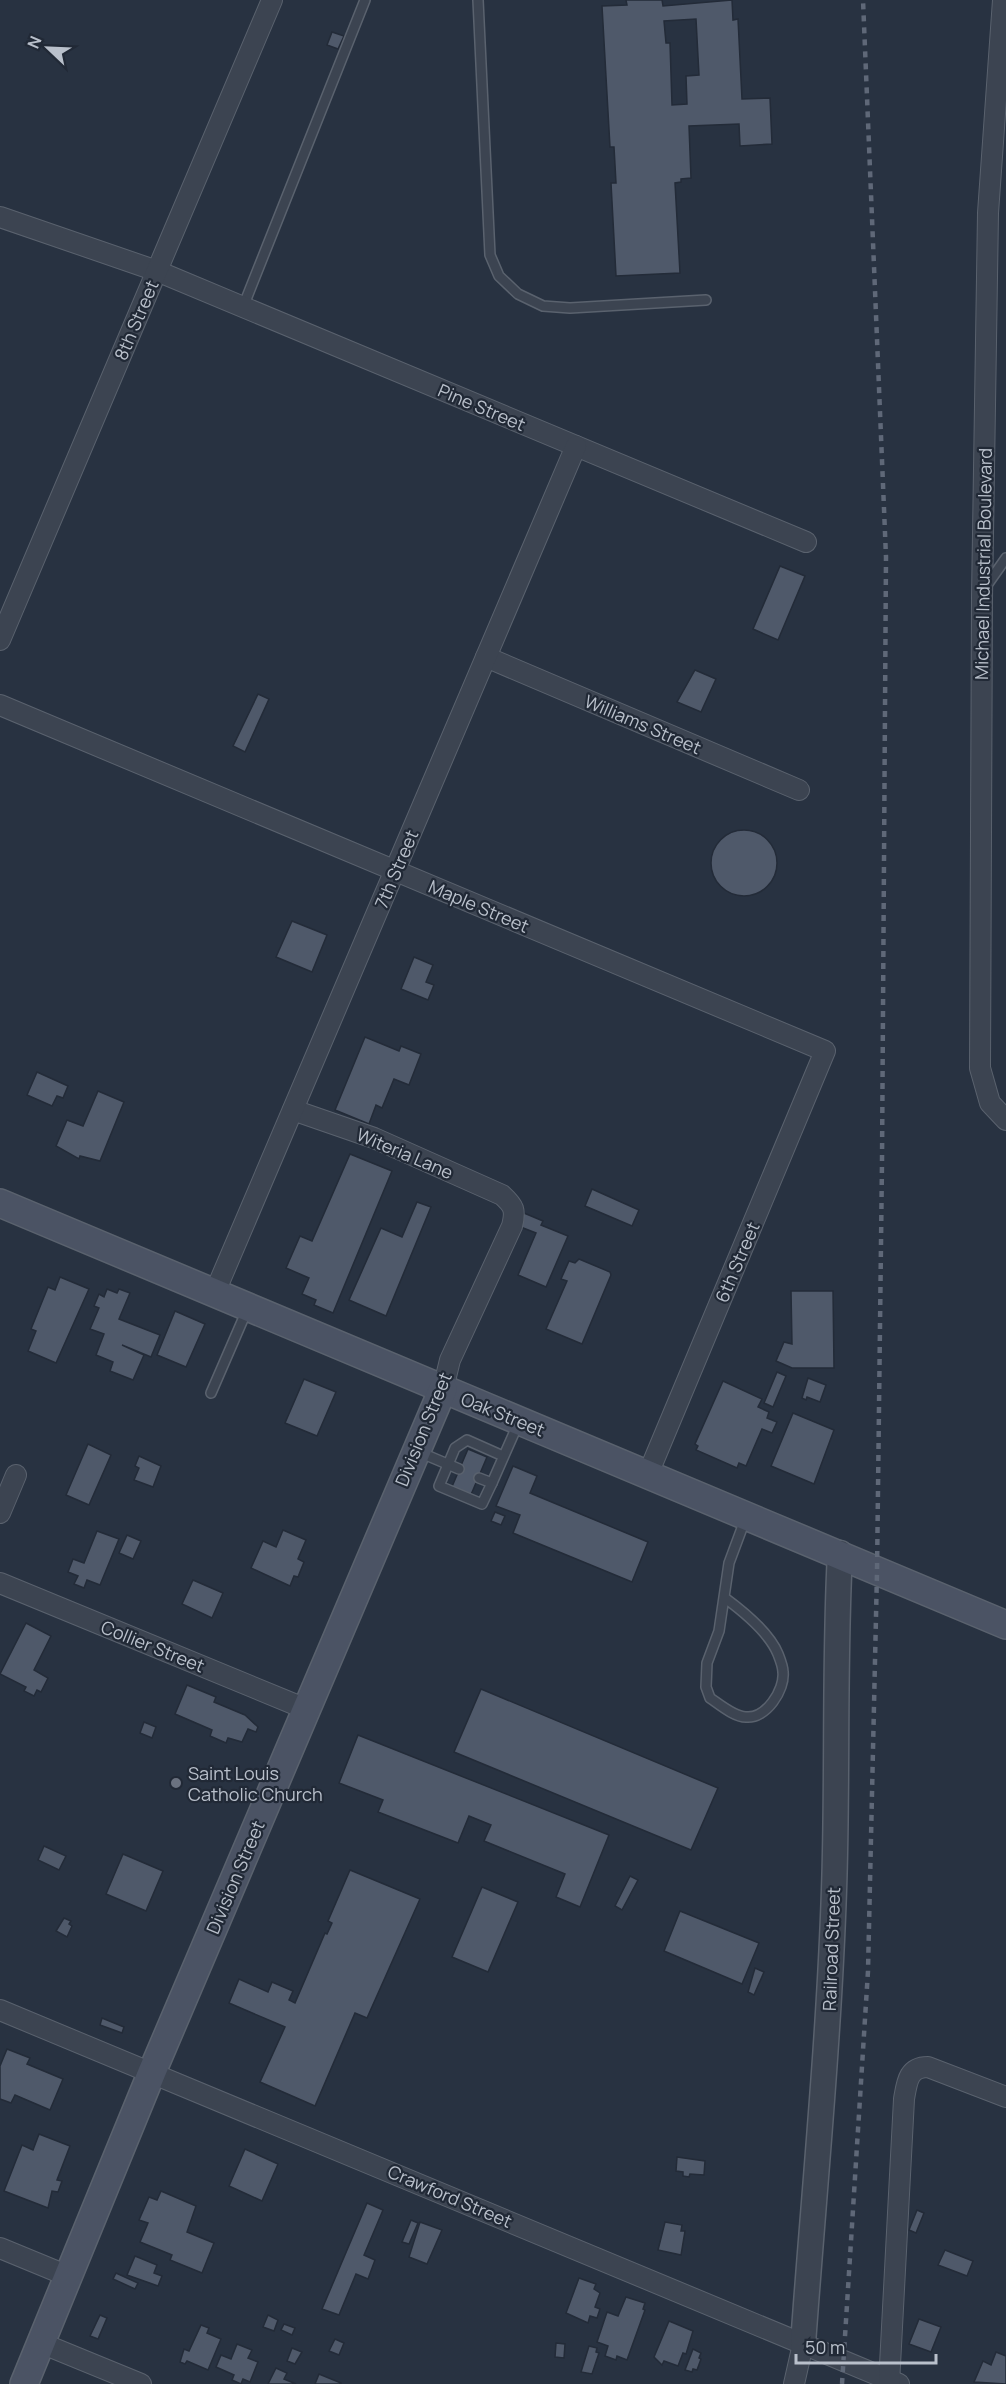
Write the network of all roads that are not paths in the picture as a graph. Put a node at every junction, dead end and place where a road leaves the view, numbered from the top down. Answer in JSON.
{"nodes":[{"id":1,"x":272,"y":0,"type":"edge"},
{"id":2,"x":365,"y":0,"type":"edge"},
{"id":3,"x":478,"y":0,"type":"edge"},
{"id":4,"x":1003,"y":0,"type":"edge"},
{"id":5,"x":0,"y":217,"type":"edge"},
{"id":6,"x":157,"y":272,"type":"junction"},
{"id":7,"x":706,"y":300,"type":"dead end"},
{"id":8,"x":243,"y":307,"type":"junction"},
{"id":9,"x":576,"y":446,"type":"junction"},
{"id":10,"x":806,"y":542,"type":"dead end"},
{"id":11,"x":1006,"y":558,"type":"edge"},
{"id":12,"x":982,"y":598,"type":"junction"},
{"id":13,"x":0,"y":640,"type":"edge"},
{"id":14,"x":486,"y":657,"type":"junction"},
{"id":15,"x":0,"y":705,"type":"edge"},
{"id":16,"x":799,"y":790,"type":"dead end"},
{"id":17,"x":395,"y":871,"type":"junction"},
{"id":18,"x":825,"y":1051,"type":"joint"},
{"id":19,"x":292,"y":1110,"type":"junction"},
{"id":20,"x":1006,"y":1120,"type":"edge"},
{"id":21,"x":0,"y":1203,"type":"edge"},
{"id":22,"x":514,"y":1206,"type":"joint"},
{"id":23,"x":215,"y":1292,"type":"junction"},
{"id":24,"x":248,"y":1306,"type":"junction"},
{"id":25,"x":443,"y":1389,"type":"junction"},
{"id":26,"x":212,"y":1393,"type":"dead end"},
{"id":27,"x":519,"y":1420,"type":"junction"},
{"id":28,"x":416,"y":1451,"type":"junction"},
{"id":29,"x":503,"y":1456,"type":"junction"},
{"id":30,"x":448,"y":1465,"type":"junction"},
{"id":31,"x":459,"y":1469,"type":"dead end"},
{"id":32,"x":648,"y":1474,"type":"junction"},
{"id":33,"x":16,"y":1475,"type":"dead end"},
{"id":34,"x":479,"y":1478,"type":"dead end"},
{"id":35,"x":492,"y":1483,"type":"junction"},
{"id":36,"x":0,"y":1513,"type":"edge"},
{"id":37,"x":747,"y":1515,"type":"junction"},
{"id":38,"x":840,"y":1553,"type":"junction"},
{"id":39,"x":0,"y":1583,"type":"edge"},
{"id":40,"x":725,"y":1598,"type":"junction"},
{"id":41,"x":1006,"y":1624,"type":"edge"},
{"id":42,"x":306,"y":1710,"type":"junction"},
{"id":43,"x":0,"y":2010,"type":"edge"},
{"id":44,"x":152,"y":2072,"type":"junction"},
{"id":45,"x":1006,"y":2097,"type":"edge"},
{"id":46,"x":0,"y":2248,"type":"edge"},
{"id":47,"x":68,"y":2276,"type":"junction"},
{"id":48,"x":41,"y":2343,"type":"junction"},
{"id":49,"x":803,"y":2343,"type":"junction"},
{"id":50,"x":893,"y":2383,"type":"edge"},
{"id":51,"x":24,"y":2384,"type":"edge"},
{"id":52,"x":141,"y":2384,"type":"edge"},
{"id":53,"x":794,"y":2384,"type":"edge"}],
"edges":[{"from":1,"to":6,"type":"street","name":"8th Street"},
{"from":2,"to":8,"type":"lane"},
{"from":3,"to":7,"type":"lane"},
{"from":4,"to":12,"type":"street","name":"Michael Industrial Boulevard"},
{"from":5,"to":6,"type":"street","name":"Pine Street"},
{"from":6,"to":8,"type":"street","name":"Pine Street"},
{"from":6,"to":13,"type":"street","name":"8th Street"},
{"from":8,"to":9,"type":"street","name":"Pine Street"},
{"from":9,"to":10,"type":"street","name":"Pine Street"},
{"from":9,"to":14,"type":"street","name":"7th Street"},
{"from":11,"to":12,"type":"lane"},
{"from":12,"to":20,"type":"street","name":"Michael Industrial Boulevard"},
{"from":14,"to":16,"type":"street","name":"Williams Street"},
{"from":14,"to":17,"type":"street","name":"7th Street"},
{"from":15,"to":17,"type":"street","name":"Maple Street"},
{"from":17,"to":18,"type":"street","name":"Maple Street"},
{"from":17,"to":19,"type":"street","name":"7th Street"},
{"from":18,"to":32,"type":"street","name":"6th Street"},
{"from":19,"to":22,"type":"street","name":"Witeria Lane"},
{"from":19,"to":23,"type":"street","name":"7th Street"},
{"from":21,"to":23,"type":"main road","name":"Oak Street"},
{"from":22,"to":25,"type":"street","name":"Division Street"},
{"from":23,"to":24,"type":"main road","name":"Oak Street"},
{"from":24,"to":25,"type":"main road","name":"Oak Street"},
{"from":24,"to":26,"type":"lane"},
{"from":25,"to":27,"type":"main road","name":"Oak Street"},
{"from":25,"to":28,"type":"main road","name":"Division Street"},
{"from":27,"to":29,"type":"lane"},
{"from":27,"to":32,"type":"main road","name":"Oak Street"},
{"from":28,"to":30,"type":"lane"},
{"from":28,"to":42,"type":"main road","name":"Division Street"},
{"from":29,"to":30,"type":"lane"},
{"from":29,"to":35,"type":"lane"},
{"from":30,"to":31,"type":"lane"},
{"from":30,"to":35,"type":"lane"},
{"from":32,"to":37,"type":"main road","name":"Oak Street"},
{"from":33,"to":36,"type":"street"},
{"from":34,"to":35,"type":"lane"},
{"from":37,"to":38,"type":"main road","name":"Oak Street"},
{"from":37,"to":40,"type":"lane"},
{"from":38,"to":41,"type":"main road","name":"Oak Street"},
{"from":38,"to":49,"type":"street","name":"Railroad Street"},
{"from":39,"to":42,"type":"street","name":"Collier Street"},
{"from":40,"to":40,"type":"lane"},
{"from":42,"to":44,"type":"main road","name":"Division Street"},
{"from":43,"to":44,"type":"street","name":"Crawford Street"},
{"from":44,"to":47,"type":"main road","name":"Division Street"},
{"from":44,"to":49,"type":"street","name":"Crawford Street"},
{"from":45,"to":50,"type":"street"},
{"from":46,"to":47,"type":"street"},
{"from":47,"to":48,"type":"main road","name":"Division Street"},
{"from":48,"to":51,"type":"main road","name":"Division Street"},
{"from":48,"to":52,"type":"street"},
{"from":49,"to":50,"type":"street","name":"Crawford Street"},
{"from":49,"to":53,"type":"street"}]}
